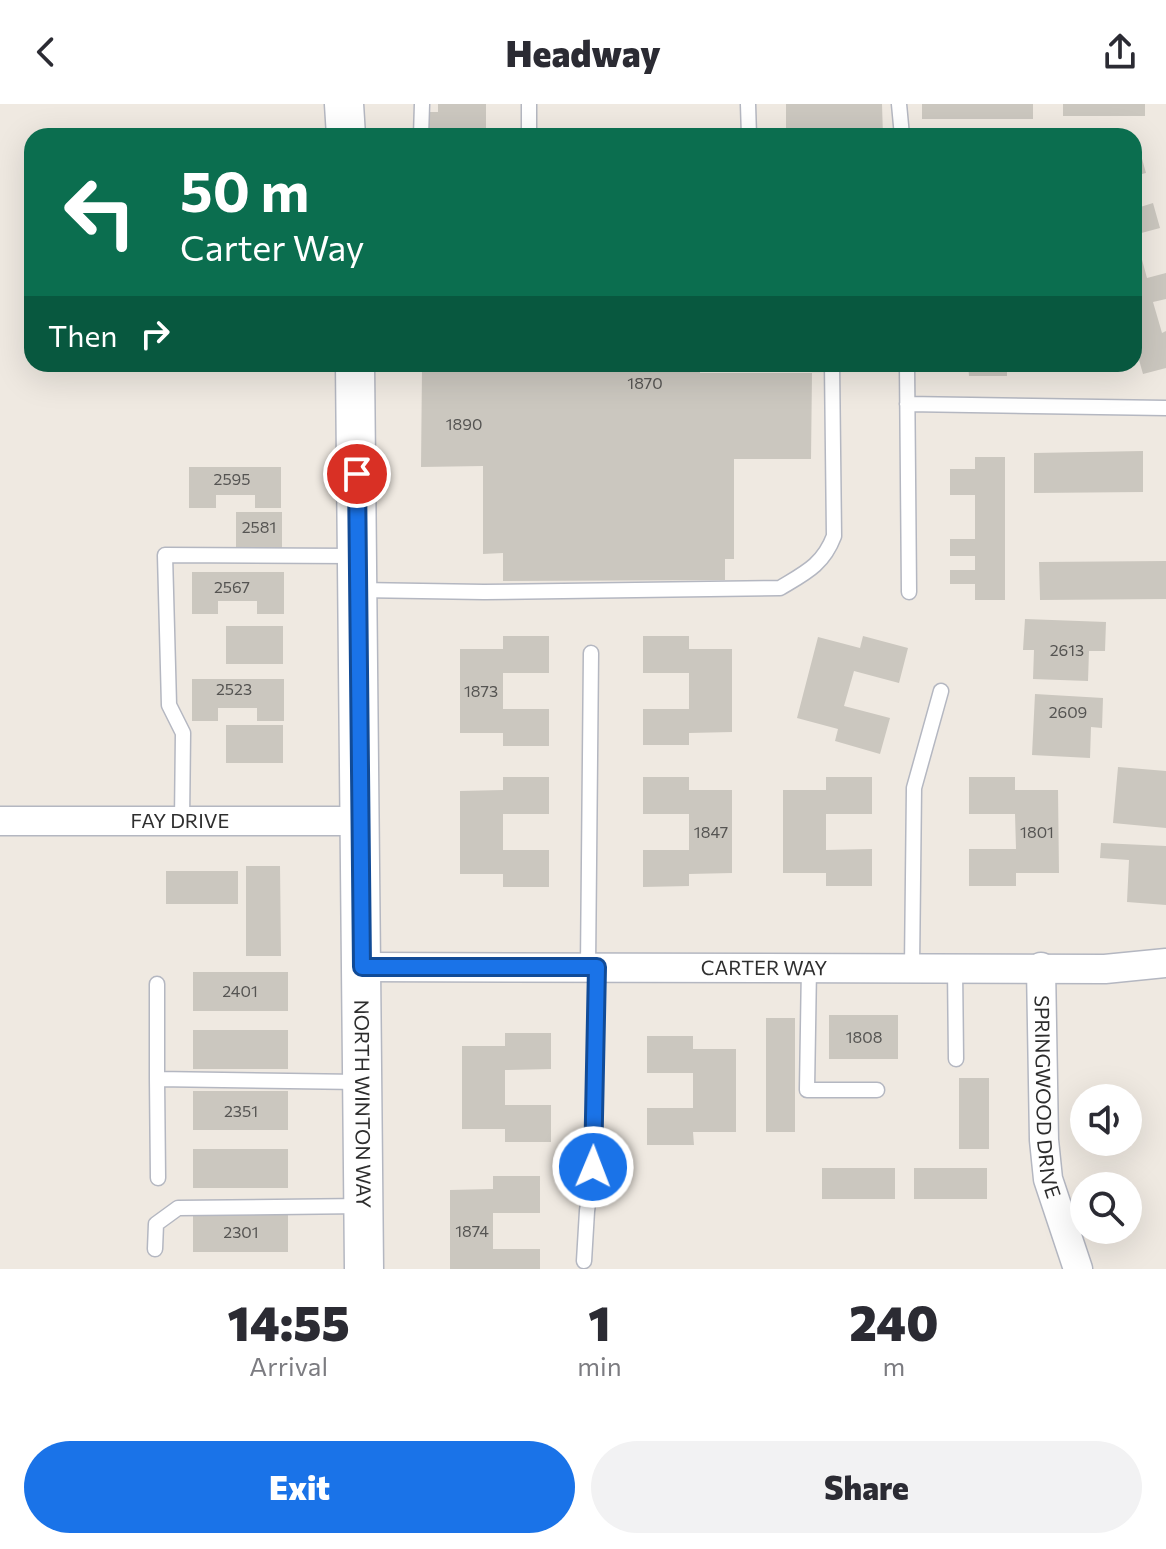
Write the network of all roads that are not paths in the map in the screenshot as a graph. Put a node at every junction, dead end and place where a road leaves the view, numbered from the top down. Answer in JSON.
{"nodes":[{"id":1,"x":344,"y":104,"type":"edge"},
{"id":2,"x":422,"y":104,"type":"edge"},
{"id":3,"x":529,"y":104,"type":"edge"},
{"id":4,"x":748,"y":104,"type":"edge"},
{"id":5,"x":899,"y":104,"type":"edge"},
{"id":6,"x":346,"y":128,"type":"edge"},
{"id":7,"x":421,"y":128,"type":"edge"},
{"id":8,"x":529,"y":128,"type":"edge"},
{"id":9,"x":749,"y":128,"type":"edge"},
{"id":10,"x":901,"y":128,"type":"edge"},
{"id":11,"x":355,"y":372,"type":"edge"},
{"id":12,"x":832,"y":372,"type":"edge"},
{"id":13,"x":907,"y":372,"type":"edge"},
{"id":14,"x":907,"y":404,"type":"junction"},
{"id":15,"x":1166,"y":408,"type":"edge"},
{"id":16,"x":358,"y":573,"type":"junction"},
{"id":17,"x":909,"y":592,"type":"dead end"},
{"id":18,"x":591,"y":653,"type":"dead end"},
{"id":19,"x":941,"y":691,"type":"dead end"},
{"id":20,"x":0,"y":821,"type":"edge"},
{"id":21,"x":182,"y":821,"type":"junction"},
{"id":22,"x":361,"y":821,"type":"junction"},
{"id":23,"x":1166,"y":963,"type":"edge"},
{"id":24,"x":362,"y":967,"type":"junction"},
{"id":25,"x":593,"y":967,"type":"junction"},
{"id":26,"x":809,"y":967,"type":"junction"},
{"id":27,"x":912,"y":967,"type":"junction"},
{"id":28,"x":955,"y":967,"type":"junction"},
{"id":29,"x":1041,"y":967,"type":"junction"},
{"id":30,"x":157,"y":984,"type":"dead end"},
{"id":31,"x":956,"y":1059,"type":"dead end"},
{"id":32,"x":157,"y":1079,"type":"junction"},
{"id":33,"x":363,"y":1082,"type":"junction"},
{"id":34,"x":877,"y":1090,"type":"dead end"},
{"id":35,"x":158,"y":1178,"type":"dead end"},
{"id":36,"x":364,"y":1206,"type":"junction"},
{"id":37,"x":155,"y":1249,"type":"dead end"},
{"id":38,"x":584,"y":1261,"type":"dead end"},
{"id":39,"x":364,"y":1269,"type":"edge"},
{"id":40,"x":1078,"y":1269,"type":"edge"}],
"edges":[{"from":1,"to":6,"type":"main road"},
{"from":2,"to":7,"type":"lane"},
{"from":3,"to":8,"type":"lane"},
{"from":4,"to":9,"type":"lane"},
{"from":5,"to":10,"type":"lane"},
{"from":11,"to":16,"type":"main road","name":"NORTH WINTON WAY"},
{"from":12,"to":16,"type":"lane"},
{"from":13,"to":14,"type":"lane"},
{"from":14,"to":15,"type":"lane"},
{"from":14,"to":17,"type":"lane"},
{"from":16,"to":21,"type":"lane"},
{"from":16,"to":22,"type":"main road","name":"NORTH WINTON WAY"},
{"from":18,"to":25,"type":"lane"},
{"from":19,"to":27,"type":"lane"},
{"from":20,"to":21,"type":"street","name":"FAY DRIVE"},
{"from":21,"to":22,"type":"street","name":"FAY DRIVE"},
{"from":22,"to":24,"type":"main road","name":"NORTH WINTON WAY"},
{"from":23,"to":29,"type":"street","name":"CARTER WAY"},
{"from":24,"to":25,"type":"street","name":"CARTER WAY"},
{"from":24,"to":33,"type":"main road","name":"NORTH WINTON WAY"},
{"from":25,"to":26,"type":"street","name":"CARTER WAY"},
{"from":25,"to":38,"type":"lane"},
{"from":26,"to":27,"type":"street","name":"CARTER WAY"},
{"from":26,"to":34,"type":"lane"},
{"from":27,"to":28,"type":"street","name":"CARTER WAY"},
{"from":28,"to":29,"type":"street","name":"CARTER WAY"},
{"from":28,"to":31,"type":"lane"},
{"from":29,"to":40,"type":"street","name":"SPRINGWOOD DRIVE"},
{"from":30,"to":32,"type":"lane"},
{"from":32,"to":33,"type":"lane"},
{"from":32,"to":35,"type":"lane"},
{"from":33,"to":36,"type":"main road","name":"NORTH WINTON WAY"},
{"from":36,"to":37,"type":"lane"},
{"from":36,"to":39,"type":"main road","name":"NORTH WINTON WAY"}]}
